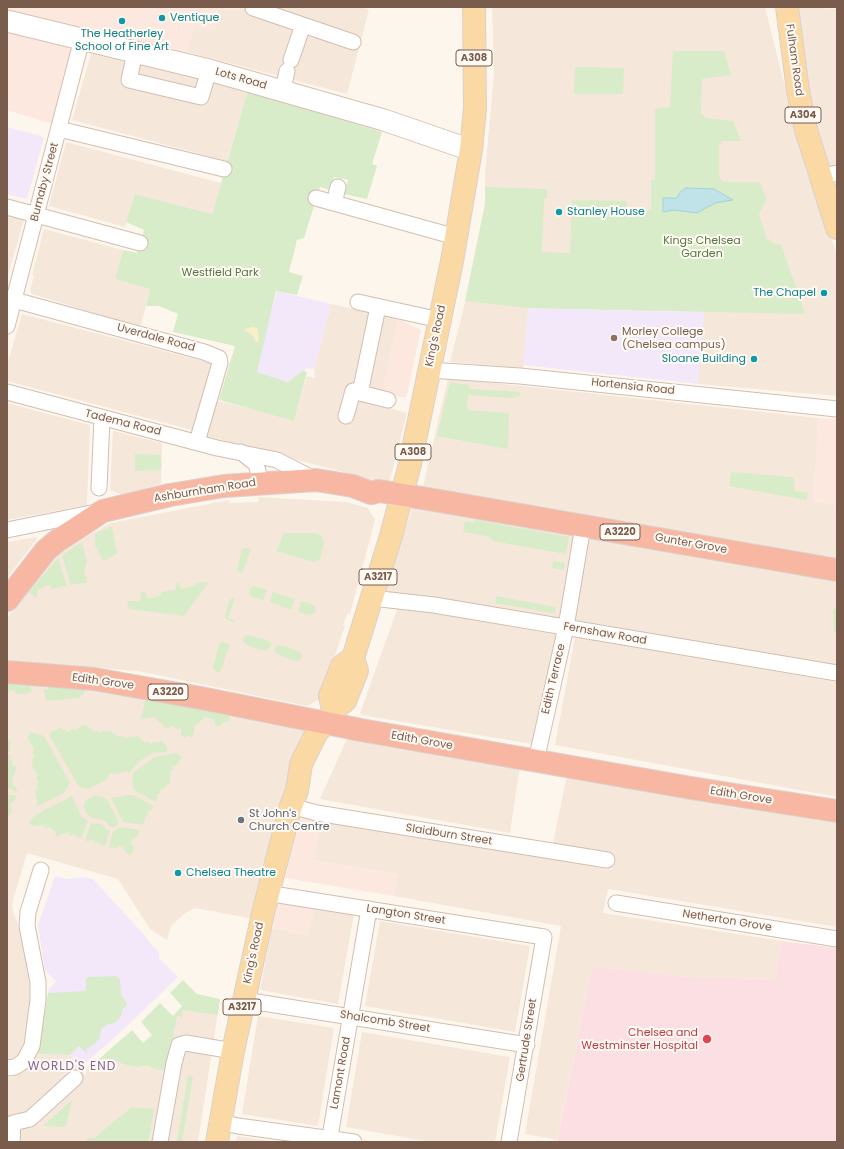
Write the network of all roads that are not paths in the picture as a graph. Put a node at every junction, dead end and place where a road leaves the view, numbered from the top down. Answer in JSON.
{"nodes":[{"id":1,"x":474,"y":7,"type":"edge"},
{"id":2,"x":787,"y":7,"type":"edge"},
{"id":3,"x":253,"y":8,"type":"edge"},
{"id":4,"x":7,"y":21,"type":"edge"},
{"id":5,"x":303,"y":26,"type":"junction"},
{"id":6,"x":82,"y":39,"type":"junction"},
{"id":7,"x":353,"y":42,"type":"dead end"},
{"id":8,"x":135,"y":52,"type":"junction"},
{"id":9,"x":209,"y":70,"type":"junction"},
{"id":10,"x":287,"y":74,"type":"junction"},
{"id":11,"x":59,"y":129,"type":"junction"},
{"id":12,"x":471,"y":150,"type":"junction"},
{"id":13,"x":224,"y":169,"type":"dead end"},
{"id":14,"x":828,"y":175,"type":"edge"},
{"id":15,"x":338,"y":187,"type":"dead end"},
{"id":16,"x":316,"y":198,"type":"dead end"},
{"id":17,"x":334,"y":203,"type":"junction"},
{"id":18,"x":7,"y":207,"type":"edge"},
{"id":19,"x":36,"y":214,"type":"junction"},
{"id":20,"x":837,"y":228,"type":"edge"},
{"id":21,"x":456,"y":237,"type":"junction"},
{"id":22,"x":140,"y":243,"type":"dead end"},
{"id":23,"x":10,"y":299,"type":"edge"},
{"id":24,"x":358,"y":302,"type":"dead end"},
{"id":25,"x":378,"y":307,"type":"junction"},
{"id":26,"x":440,"y":320,"type":"junction"},
{"id":27,"x":7,"y":326,"type":"edge"},
{"id":28,"x":429,"y":370,"type":"junction"},
{"id":29,"x":7,"y":392,"type":"edge"},
{"id":30,"x":360,"y":392,"type":"junction"},
{"id":31,"x":388,"y":400,"type":"dead end"},
{"id":32,"x":837,"y":409,"type":"edge"},
{"id":33,"x":346,"y":416,"type":"dead end"},
{"id":34,"x":102,"y":418,"type":"junction"},
{"id":35,"x":197,"y":442,"type":"junction"},
{"id":36,"x":240,"y":451,"type":"junction"},
{"id":37,"x":316,"y":480,"type":"junction"},
{"id":38,"x":261,"y":482,"type":"junction"},
{"id":39,"x":99,"y":488,"type":"dead end"},
{"id":40,"x":402,"y":496,"type":"junction"},
{"id":41,"x":95,"y":515,"type":"junction"},
{"id":42,"x":36,"y":524,"type":"junction"},
{"id":43,"x":583,"y":526,"type":"junction"},
{"id":44,"x":7,"y":530,"type":"edge"},
{"id":45,"x":57,"y":541,"type":"junction"},
{"id":46,"x":837,"y":570,"type":"edge"},
{"id":47,"x":372,"y":598,"type":"junction"},
{"id":48,"x":7,"y":600,"type":"edge"},
{"id":49,"x":566,"y":627,"type":"junction"},
{"id":50,"x":7,"y":672,"type":"edge"},
{"id":51,"x":837,"y":673,"type":"edge"},
{"id":52,"x":331,"y":717,"type":"junction"},
{"id":53,"x":536,"y":761,"type":"junction"},
{"id":54,"x":294,"y":798,"type":"junction"},
{"id":55,"x":837,"y":811,"type":"edge"},
{"id":56,"x":607,"y":860,"type":"dead end"},
{"id":57,"x":41,"y":870,"type":"dead end"},
{"id":58,"x":268,"y":892,"type":"junction"},
{"id":59,"x":616,"y":903,"type":"dead end"},
{"id":60,"x":369,"y":909,"type":"junction"},
{"id":61,"x":544,"y":937,"type":"joint"},
{"id":62,"x":837,"y":939,"type":"edge"},
{"id":63,"x":244,"y":1000,"type":"junction"},
{"id":64,"x":351,"y":1017,"type":"junction"},
{"id":65,"x":527,"y":1045,"type":"junction"},
{"id":66,"x":233,"y":1050,"type":"junction"},
{"id":67,"x":7,"y":1068,"type":"edge"},
{"id":68,"x":75,"y":1078,"type":"dead end"},
{"id":69,"x":218,"y":1132,"type":"edge"},
{"id":70,"x":330,"y":1140,"type":"edge"},
{"id":71,"x":12,"y":1142,"type":"edge"},
{"id":72,"x":160,"y":1142,"type":"edge"},
{"id":73,"x":354,"y":1142,"type":"edge"},
{"id":74,"x":510,"y":1142,"type":"edge"}],
"edges":[{"from":1,"to":12,"type":"main road","name":"King's Road","number":"A308"},
{"from":2,"to":14,"type":"main road","name":"Fulham Road","number":"A304"},
{"from":3,"to":5,"type":"street"},
{"from":4,"to":6,"type":"street","name":"Lots Road"},
{"from":5,"to":7,"type":"street"},
{"from":5,"to":10,"type":"street"},
{"from":6,"to":8,"type":"street","name":"Lots Road"},
{"from":6,"to":11,"type":"street","name":"Burnaby Street"},
{"from":8,"to":9,"type":"street","name":"Lots Road"},
{"from":8,"to":9,"type":"street"},
{"from":9,"to":10,"type":"street","name":"Lots Road"},
{"from":10,"to":12,"type":"street","name":"Lots Road"},
{"from":11,"to":13,"type":"street"},
{"from":11,"to":19,"type":"street","name":"Burnaby Street"},
{"from":12,"to":21,"type":"main road","name":"King's Road","number":"A308"},
{"from":14,"to":20,"type":"main road","name":"Fulham Road","number":"A304"},
{"from":15,"to":17,"type":"street"},
{"from":16,"to":17,"type":"street"},
{"from":17,"to":21,"type":"street"},
{"from":18,"to":19,"type":"street"},
{"from":19,"to":22,"type":"street"},
{"from":19,"to":23,"type":"street","name":"Burnaby Street"},
{"from":21,"to":26,"type":"main road","name":"King's Road","number":"A308"},
{"from":23,"to":27,"type":"street","name":"Burnaby Street"},
{"from":23,"to":35,"type":"street","name":"Uverdale Road"},
{"from":24,"to":25,"type":"street"},
{"from":25,"to":26,"type":"street"},
{"from":25,"to":30,"type":"street"},
{"from":26,"to":28,"type":"main road","name":"King's Road","number":"A308"},
{"from":28,"to":32,"type":"street","name":"Hortensia Road"},
{"from":28,"to":40,"type":"main road","name":"King's Road","number":"A308"},
{"from":29,"to":34,"type":"street","name":"Tadema Road"},
{"from":30,"to":31,"type":"street"},
{"from":30,"to":33,"type":"street"},
{"from":34,"to":35,"type":"street","name":"Tadema Road"},
{"from":34,"to":39,"type":"street"},
{"from":35,"to":36,"type":"street","name":"Tadema Road"},
{"from":36,"to":37,"type":"street","name":"Tadema Road"},
{"from":36,"to":38,"type":"street"},
{"from":37,"to":38,"type":"highway","name":"Ashburnham Road","number":"A3220"},
{"from":37,"to":40,"type":"highway","name":"Ashburnham Road","number":"A3220"},
{"from":38,"to":41,"type":"highway","name":"Ashburnham Road","number":"A3220"},
{"from":40,"to":43,"type":"highway","name":"Gunter Grove","number":"A3220"},
{"from":40,"to":47,"type":"main road","name":"King's Road","number":"A3217"},
{"from":41,"to":42,"type":"street","name":"Ashburnham Road"},
{"from":41,"to":45,"type":"highway","number":"A3220"},
{"from":42,"to":44,"type":"street","name":"Ashburnham Road"},
{"from":42,"to":45,"type":"street"},
{"from":43,"to":46,"type":"highway","name":"Gunter Grove","number":"A3220"},
{"from":43,"to":49,"type":"street","name":"Edith Terrace"},
{"from":45,"to":48,"type":"highway","number":"A3220"},
{"from":47,"to":49,"type":"street","name":"Fernshaw Road"},
{"from":47,"to":52,"type":"main road","name":"King's Road","number":"A3217"},
{"from":49,"to":51,"type":"street","name":"Fernshaw Road"},
{"from":49,"to":53,"type":"street","name":"Edith Terrace"},
{"from":50,"to":52,"type":"highway","name":"Edith Grove","number":"A3220"},
{"from":52,"to":53,"type":"highway","name":"Edith Grove","number":"A3220"},
{"from":52,"to":54,"type":"main road","name":"King's Road","number":"A3217"},
{"from":53,"to":55,"type":"highway","name":"Edith Grove","number":"A3220"},
{"from":54,"to":56,"type":"street","name":"Slaidburn Street"},
{"from":54,"to":58,"type":"main road","name":"King's Road","number":"A3217"},
{"from":57,"to":67,"type":"street"},
{"from":58,"to":60,"type":"street","name":"Langton Street"},
{"from":58,"to":63,"type":"main road","name":"King's Road","number":"A3217"},
{"from":59,"to":62,"type":"street","name":"Netherton Grove"},
{"from":60,"to":61,"type":"street","name":"Langton Street"},
{"from":60,"to":64,"type":"street","name":"Lamont Road"},
{"from":61,"to":65,"type":"street","name":"Gertrude Street"},
{"from":63,"to":64,"type":"street","name":"Shalcomb Street"},
{"from":63,"to":66,"type":"main road","name":"King's Road","number":"A3217"},
{"from":64,"to":65,"type":"street","name":"Shalcomb Street"},
{"from":64,"to":70,"type":"street","name":"Lamont Road"},
{"from":65,"to":74,"type":"street","name":"Gertrude Street"},
{"from":66,"to":69,"type":"main road","name":"King's Road","number":"A3217"},
{"from":66,"to":72,"type":"street"},
{"from":68,"to":71,"type":"street"},
{"from":69,"to":70,"type":"street"},
{"from":70,"to":73,"type":"street"}]}
